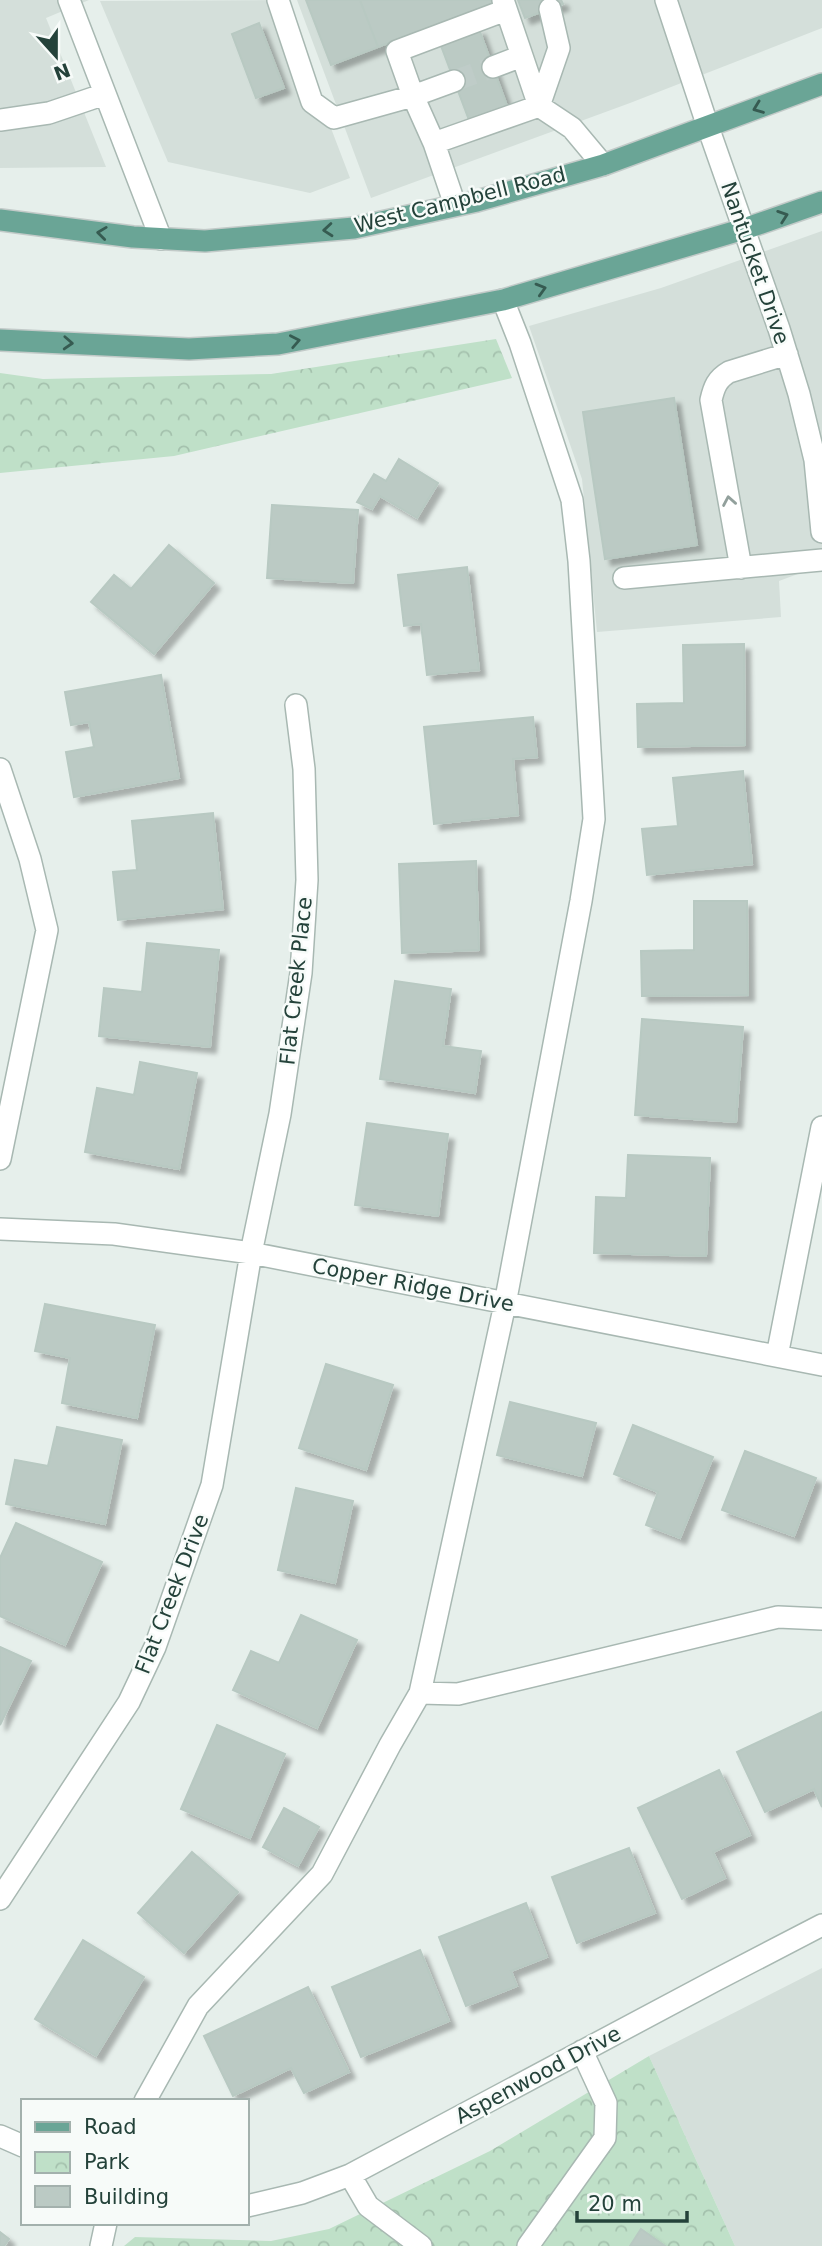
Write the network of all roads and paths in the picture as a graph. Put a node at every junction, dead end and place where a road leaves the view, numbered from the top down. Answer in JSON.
{"nodes":[{"id":1,"x":69,"y":0,"type":"edge"},
{"id":2,"x":278,"y":0,"type":"edge"},
{"id":3,"x":666,"y":0,"type":"edge"},
{"id":4,"x":504,"y":5,"type":"edge"},
{"id":5,"x":550,"y":9,"type":"dead end"},
{"id":6,"x":522,"y":56,"type":"junction"},
{"id":7,"x":493,"y":67,"type":"tunnel mouth"},
{"id":8,"x":454,"y":81,"type":"tunnel mouth"},
{"id":9,"x":822,"y":84,"type":"edge"},
{"id":10,"x":105,"y":94,"type":"junction"},
{"id":11,"x":413,"y":96,"type":"junction"},
{"id":12,"x":539,"y":106,"type":"junction"},
{"id":13,"x":0,"y":120,"type":"edge"},
{"id":14,"x":708,"y":127,"type":"junction"},
{"id":15,"x":434,"y":143,"type":"junction"},
{"id":16,"x":603,"y":165,"type":"junction"},
{"id":17,"x":822,"y":202,"type":"edge"},
{"id":18,"x":455,"y":205,"type":"junction"},
{"id":19,"x":0,"y":220,"type":"edge"},
{"id":20,"x":744,"y":229,"type":"junction"},
{"id":21,"x":161,"y":239,"type":"junction"},
{"id":22,"x":503,"y":300,"type":"junction"},
{"id":23,"x":0,"y":340,"type":"edge"},
{"id":24,"x":787,"y":354,"type":"junction"},
{"id":25,"x":820,"y":497,"type":"edge"},
{"id":26,"x":822,"y":532,"type":"edge"},
{"id":27,"x":822,"y":560,"type":"edge"},
{"id":28,"x":741,"y":568,"type":"junction"},
{"id":29,"x":624,"y":578,"type":"dead end"},
{"id":30,"x":296,"y":705,"type":"dead end"},
{"id":31,"x":0,"y":769,"type":"edge"},
{"id":32,"x":822,"y":1127,"type":"edge"},
{"id":33,"x":0,"y":1159,"type":"edge"},
{"id":34,"x":0,"y":1229,"type":"edge"},
{"id":35,"x":251,"y":1253,"type":"junction"},
{"id":36,"x":505,"y":1304,"type":"junction"},
{"id":37,"x":777,"y":1356,"type":"junction"},
{"id":38,"x":822,"y":1365,"type":"edge"},
{"id":39,"x":822,"y":1619,"type":"edge"},
{"id":40,"x":420,"y":1693,"type":"junction"},
{"id":41,"x":0,"y":1899,"type":"edge"},
{"id":42,"x":822,"y":1925,"type":"edge"},
{"id":43,"x":582,"y":2051,"type":"junction"},
{"id":44,"x":146,"y":2099,"type":"edge"},
{"id":45,"x":0,"y":2136,"type":"edge"},
{"id":46,"x":21,"y":2145,"type":"edge"},
{"id":47,"x":350,"y":2175,"type":"junction"},
{"id":48,"x":248,"y":2206,"type":"edge"},
{"id":49,"x":106,"y":2225,"type":"edge"},
{"id":50,"x":101,"y":2246,"type":"edge"},
{"id":51,"x":421,"y":2246,"type":"edge"},
{"id":52,"x":528,"y":2246,"type":"edge"}],
"edges":[{"from":1,"to":10,"type":"street"},
{"from":2,"to":11,"type":"street"},
{"from":3,"to":14,"type":"street","name":"Nantucket Drive"},
{"from":4,"to":6,"type":"street"},
{"from":4,"to":11,"type":"street"},
{"from":5,"to":12,"type":"street"},
{"from":6,"to":7,"type":"street"},
{"from":6,"to":12,"type":"street"},
{"from":8,"to":11,"type":"street"},
{"from":9,"to":14,"type":"main road","name":"West Campbell Road","one_way":true},
{"from":10,"to":13,"type":"street"},
{"from":10,"to":21,"type":"street"},
{"from":11,"to":15,"type":"street"},
{"from":12,"to":15,"type":"street"},
{"from":12,"to":16,"type":"street"},
{"from":14,"to":16,"type":"main road","name":"West Campbell Road"},
{"from":14,"to":20,"type":"street","name":"Nantucket Drive"},
{"from":15,"to":18,"type":"street"},
{"from":16,"to":18,"type":"main road","name":"West Campbell Road"},
{"from":20,"to":17,"type":"main road","one_way":true},
{"from":18,"to":21,"type":"main road","name":"West Campbell Road","one_way":true},
{"from":21,"to":19,"type":"main road","name":"West Campbell Road","one_way":true},
{"from":22,"to":20,"type":"main road","one_way":true},
{"from":20,"to":24,"type":"street","name":"Nantucket Drive"},
{"from":23,"to":22,"type":"main road","one_way":true},
{"from":22,"to":36,"type":"street"},
{"from":24,"to":25,"type":"street","name":"Nantucket Drive"},
{"from":28,"to":24,"type":"street","one_way":true},
{"from":25,"to":26,"type":"street","name":"Nantucket Drive"},
{"from":27,"to":28,"type":"street"},
{"from":28,"to":29,"type":"street"},
{"from":30,"to":35,"type":"street","name":"Flat Creek Place"},
{"from":31,"to":33,"type":"street"},
{"from":32,"to":37,"type":"street"},
{"from":34,"to":35,"type":"street","name":"Copper Ridge Drive"},
{"from":35,"to":36,"type":"street","name":"Copper Ridge Drive"},
{"from":35,"to":41,"type":"street","name":"Flat Creek Drive"},
{"from":36,"to":37,"type":"street","name":"Copper Ridge Drive"},
{"from":36,"to":40,"type":"street"},
{"from":37,"to":38,"type":"street","name":"Copper Ridge Drive"},
{"from":39,"to":40,"type":"street"},
{"from":40,"to":44,"type":"street"},
{"from":42,"to":43,"type":"street","name":"Aspenwood Drive"},
{"from":43,"to":47,"type":"street","name":"Aspenwood Drive"},
{"from":43,"to":52,"type":"street"},
{"from":45,"to":46,"type":"street"},
{"from":47,"to":48,"type":"street","name":"Aspenwood Drive"},
{"from":47,"to":51,"type":"street"},
{"from":49,"to":50,"type":"street"}]}
